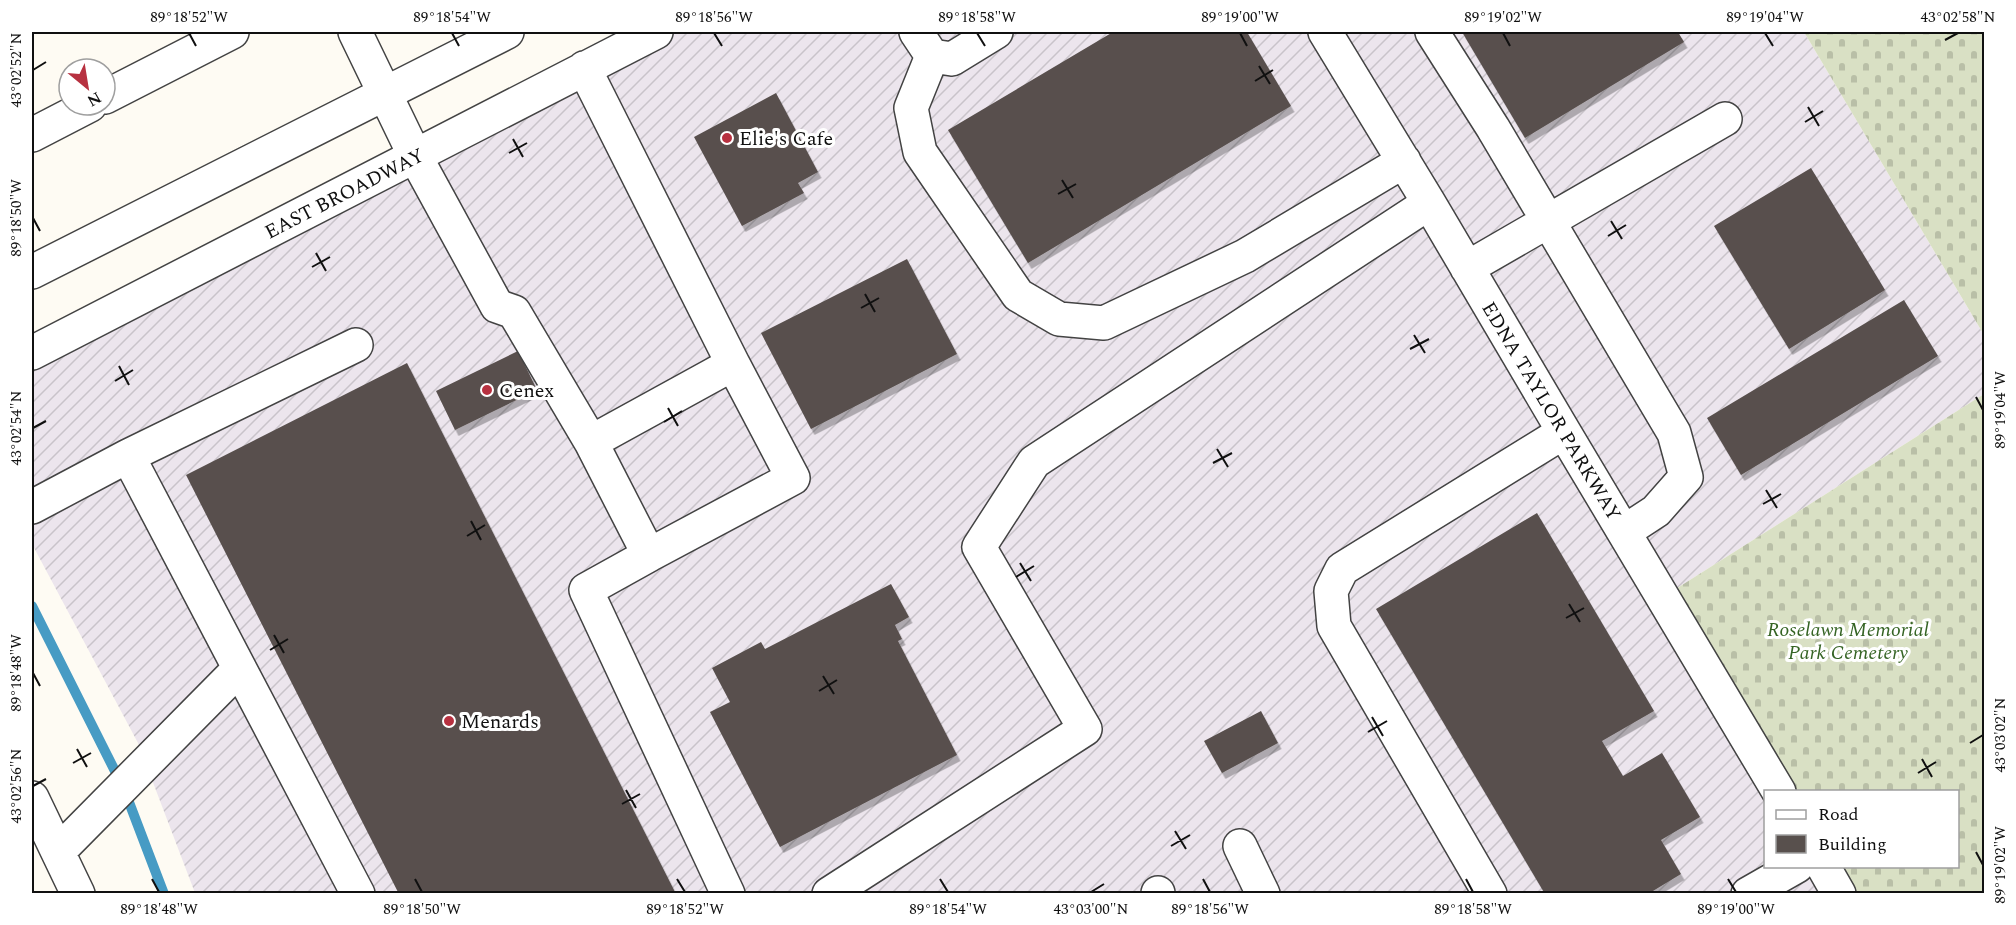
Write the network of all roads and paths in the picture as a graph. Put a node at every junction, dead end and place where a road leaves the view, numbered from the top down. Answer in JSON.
{"nodes":[{"id":1,"x":232,"y":32,"type":"edge"},
{"id":2,"x":355,"y":32,"type":"edge"},
{"id":3,"x":507,"y":32,"type":"edge"},
{"id":4,"x":656,"y":32,"type":"edge"},
{"id":5,"x":996,"y":32,"type":"edge"},
{"id":6,"x":1325,"y":32,"type":"edge"},
{"id":7,"x":1432,"y":32,"type":"edge"},
{"id":8,"x":924,"y":44,"type":"edge"},
{"id":9,"x":585,"y":68,"type":"junction"},
{"id":10,"x":117,"y":91,"type":"edge"},
{"id":11,"x":385,"y":94,"type":"junction"},
{"id":12,"x":67,"y":117,"type":"edge"},
{"id":13,"x":1725,"y":119,"type":"dead end"},
{"id":14,"x":32,"y":135,"type":"edge"},
{"id":15,"x":415,"y":156,"type":"junction"},
{"id":16,"x":1404,"y":161,"type":"junction"},
{"id":17,"x":1429,"y":203,"type":"junction"},
{"id":18,"x":1548,"y":221,"type":"junction"},
{"id":19,"x":1467,"y":268,"type":"junction"},
{"id":20,"x":32,"y":272,"type":"edge"},
{"id":21,"x":356,"y":345,"type":"dead end"},
{"id":22,"x":32,"y":353,"type":"edge"},
{"id":23,"x":733,"y":364,"type":"junction"},
{"id":24,"x":1564,"y":432,"type":"junction"},
{"id":25,"x":591,"y":442,"type":"junction"},
{"id":26,"x":128,"y":456,"type":"junction"},
{"id":27,"x":32,"y":507,"type":"edge"},
{"id":28,"x":1624,"y":532,"type":"junction"},
{"id":29,"x":649,"y":555,"type":"junction"},
{"id":30,"x":239,"y":669,"type":"junction"},
{"id":31,"x":1778,"y":790,"type":"edge"},
{"id":32,"x":32,"y":798,"type":"edge"},
{"id":33,"x":69,"y":842,"type":"junction"},
{"id":34,"x":1240,"y":846,"type":"dead end"},
{"id":35,"x":1795,"y":868,"type":"edge"},
{"id":36,"x":1824,"y":868,"type":"edge"},
{"id":37,"x":78,"y":894,"type":"edge"},
{"id":38,"x":358,"y":894,"type":"edge"},
{"id":39,"x":728,"y":894,"type":"edge"},
{"id":40,"x":829,"y":894,"type":"edge"},
{"id":41,"x":1263,"y":894,"type":"edge"},
{"id":42,"x":1490,"y":894,"type":"edge"},
{"id":43,"x":1748,"y":894,"type":"edge"},
{"id":44,"x":1839,"y":894,"type":"edge"}],
"edges":[{"from":1,"to":10,"type":"street"},
{"from":2,"to":11,"type":"street"},
{"from":3,"to":11,"type":"street"},
{"from":4,"to":9,"type":"street","name":"EAST BROADWAY"},
{"from":5,"to":8,"type":"street"},
{"from":6,"to":16,"type":"street","name":"EDNA TAYLOR PARKWAY"},
{"from":7,"to":18,"type":"street"},
{"from":8,"to":16,"type":"street"},
{"from":9,"to":15,"type":"street","name":"EAST BROADWAY"},
{"from":9,"to":23,"type":"street"},
{"from":11,"to":15,"type":"street"},
{"from":11,"to":20,"type":"street"},
{"from":12,"to":14,"type":"street"},
{"from":13,"to":18,"type":"street"},
{"from":15,"to":22,"type":"street","name":"EAST BROADWAY"},
{"from":15,"to":25,"type":"street"},
{"from":16,"to":17,"type":"street","name":"EDNA TAYLOR PARKWAY"},
{"from":17,"to":19,"type":"street","name":"EDNA TAYLOR PARKWAY"},
{"from":17,"to":40,"type":"street"},
{"from":18,"to":19,"type":"street"},
{"from":18,"to":28,"type":"street"},
{"from":19,"to":24,"type":"street","name":"EDNA TAYLOR PARKWAY"},
{"from":21,"to":26,"type":"street"},
{"from":23,"to":25,"type":"street"},
{"from":23,"to":29,"type":"street"},
{"from":24,"to":28,"type":"street","name":"EDNA TAYLOR PARKWAY"},
{"from":24,"to":42,"type":"street"},
{"from":25,"to":29,"type":"street"},
{"from":26,"to":27,"type":"street"},
{"from":26,"to":30,"type":"street"},
{"from":28,"to":31,"type":"street","name":"EDNA TAYLOR PARKWAY"},
{"from":29,"to":39,"type":"street"},
{"from":30,"to":33,"type":"street"},
{"from":30,"to":38,"type":"street"},
{"from":32,"to":33,"type":"street"},
{"from":33,"to":37,"type":"street"},
{"from":34,"to":41,"type":"street"},
{"from":35,"to":43,"type":"street"},
{"from":36,"to":44,"type":"street"}]}
